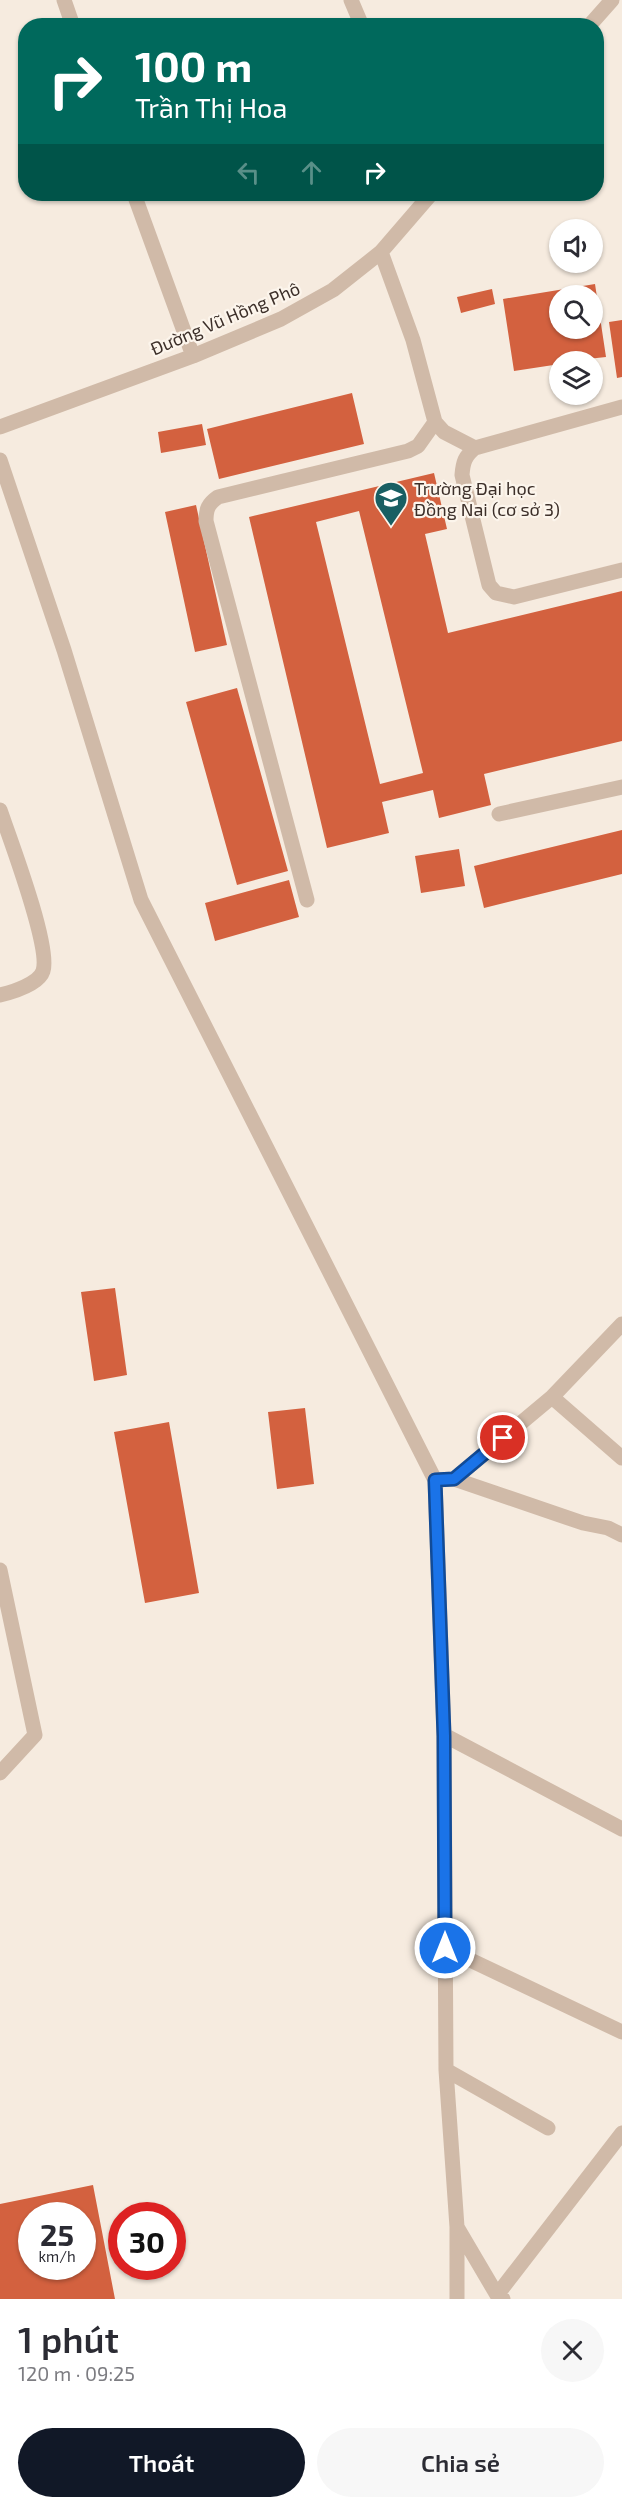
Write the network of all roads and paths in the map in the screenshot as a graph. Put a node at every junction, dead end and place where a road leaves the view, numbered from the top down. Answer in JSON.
{"nodes":[{"id":1,"x":64,"y":0,"type":"edge"},
{"id":2,"x":351,"y":0,"type":"edge"},
{"id":3,"x":612,"y":0,"type":"edge"},
{"id":4,"x":70,"y":18,"type":"edge"},
{"id":5,"x":359,"y":18,"type":"edge"},
{"id":6,"x":596,"y":18,"type":"edge"},
{"id":7,"x":137,"y":201,"type":"edge"},
{"id":8,"x":425,"y":201,"type":"edge"},
{"id":9,"x":381,"y":252,"type":"junction"},
{"id":10,"x":193,"y":356,"type":"junction"},
{"id":11,"x":622,"y":408,"type":"edge"},
{"id":12,"x":435,"y":422,"type":"junction"},
{"id":13,"x":0,"y":427,"type":"edge"},
{"id":14,"x":475,"y":448,"type":"junction"},
{"id":15,"x":0,"y":460,"type":"edge"},
{"id":16,"x":622,"y":570,"type":"edge"},
{"id":17,"x":622,"y":787,"type":"edge"},
{"id":18,"x":0,"y":810,"type":"edge"},
{"id":19,"x":499,"y":814,"type":"dead end"},
{"id":20,"x":307,"y":900,"type":"dead end"},
{"id":21,"x":0,"y":995,"type":"edge"},
{"id":22,"x":622,"y":1324,"type":"edge"},
{"id":23,"x":552,"y":1397,"type":"junction"},
{"id":24,"x":622,"y":1458,"type":"edge"},
{"id":25,"x":454,"y":1479,"type":"junction"},
{"id":26,"x":435,"y":1480,"type":"junction"},
{"id":27,"x":622,"y":1535,"type":"edge"},
{"id":28,"x":0,"y":1570,"type":"edge"},
{"id":29,"x":444,"y":1736,"type":"junction"},
{"id":30,"x":0,"y":1773,"type":"edge"},
{"id":31,"x":622,"y":1829,"type":"edge"},
{"id":32,"x":445,"y":1948,"type":"junction"},
{"id":33,"x":622,"y":2032,"type":"edge"},
{"id":34,"x":446,"y":2070,"type":"junction"},
{"id":35,"x":548,"y":2127,"type":"dead end"},
{"id":36,"x":622,"y":2133,"type":"edge"},
{"id":37,"x":457,"y":2227,"type":"junction"},
{"id":38,"x":500,"y":2297,"type":"edge"},
{"id":39,"x":457,"y":2299,"type":"edge"}],
"edges":[{"from":1,"to":4,"type":"street"},
{"from":2,"to":5,"type":"street"},
{"from":3,"to":6,"type":"street"},
{"from":7,"to":10,"type":"street"},
{"from":8,"to":9,"type":"street","name":"Đường Vũ Hồng Phô"},
{"from":9,"to":10,"type":"street","name":"Đường Vũ Hồng Phô"},
{"from":9,"to":12,"type":"street"},
{"from":10,"to":13,"type":"street","name":"Đường Vũ Hồng Phô"},
{"from":11,"to":14,"type":"street"},
{"from":12,"to":14,"type":"street"},
{"from":12,"to":20,"type":"street"},
{"from":14,"to":16,"type":"street"},
{"from":15,"to":26,"type":"street"},
{"from":17,"to":19,"type":"street"},
{"from":18,"to":21,"type":"street"},
{"from":22,"to":23,"type":"street"},
{"from":23,"to":24,"type":"street"},
{"from":23,"to":25,"type":"street"},
{"from":25,"to":26,"type":"street"},
{"from":25,"to":27,"type":"street"},
{"from":26,"to":29,"type":"street"},
{"from":28,"to":30,"type":"street"},
{"from":29,"to":31,"type":"street"},
{"from":29,"to":32,"type":"street"},
{"from":32,"to":33,"type":"street"},
{"from":32,"to":34,"type":"street"},
{"from":34,"to":35,"type":"street"},
{"from":34,"to":37,"type":"street"},
{"from":36,"to":38,"type":"street"},
{"from":37,"to":38,"type":"street"},
{"from":37,"to":39,"type":"street"}]}
